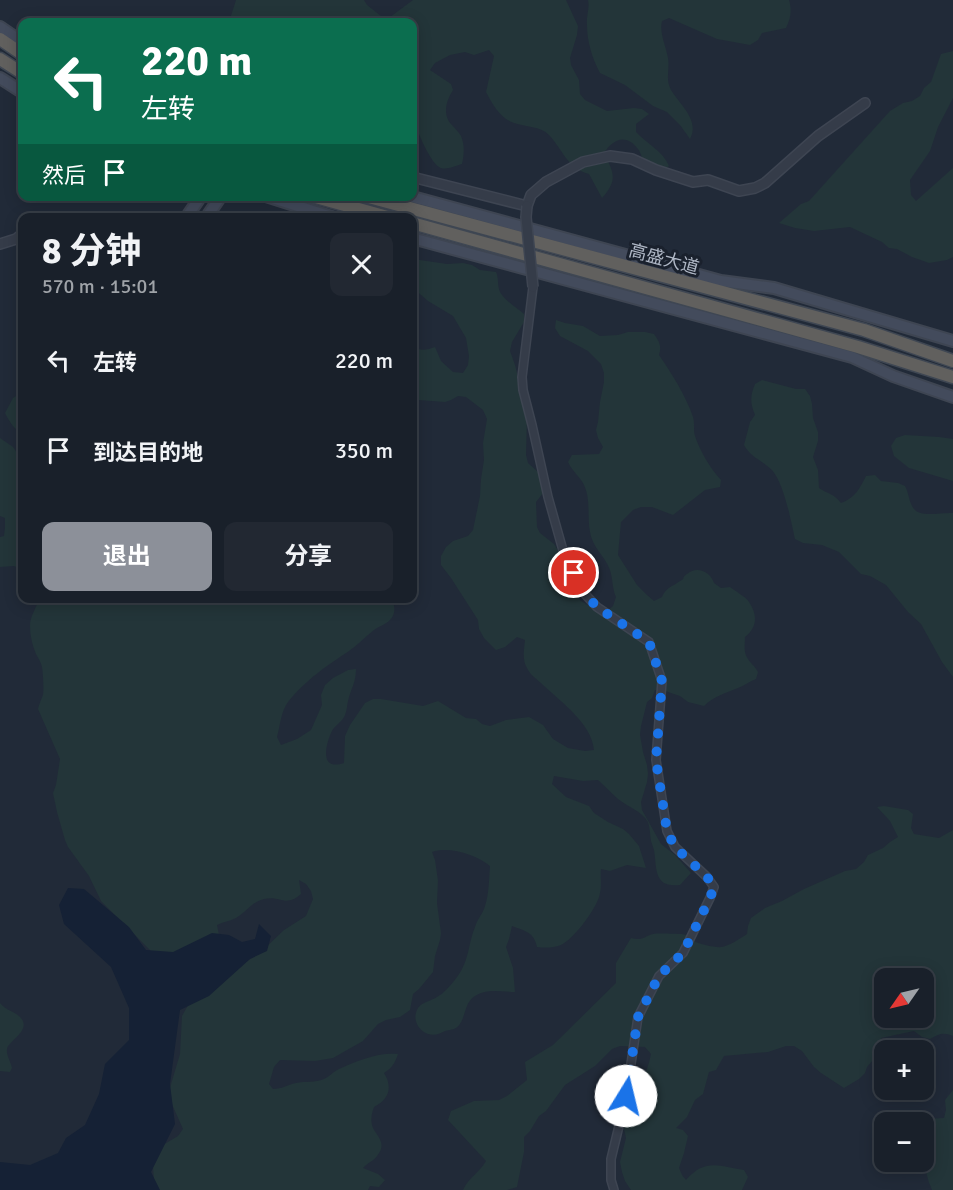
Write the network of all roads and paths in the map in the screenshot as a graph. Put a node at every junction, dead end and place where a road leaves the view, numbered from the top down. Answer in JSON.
{"nodes":[{"id":1,"x":0,"y":27,"type":"edge"},
{"id":2,"x":0,"y":39,"type":"edge"},
{"id":3,"x":18,"y":39,"type":"edge"},
{"id":4,"x":18,"y":51,"type":"edge"},
{"id":5,"x":0,"y":59,"type":"edge"},
{"id":6,"x":18,"y":71,"type":"edge"},
{"id":7,"x":0,"y":78,"type":"edge"},
{"id":8,"x":18,"y":89,"type":"edge"},
{"id":9,"x":865,"y":104,"type":"dead end"},
{"id":10,"x":417,"y":178,"type":"edge"},
{"id":11,"x":417,"y":198,"type":"edge"},
{"id":12,"x":282,"y":201,"type":"edge"},
{"id":13,"x":330,"y":201,"type":"edge"},
{"id":14,"x":383,"y":201,"type":"edge"},
{"id":15,"x":527,"y":206,"type":"junction"},
{"id":16,"x":319,"y":213,"type":"edge"},
{"id":17,"x":373,"y":213,"type":"edge"},
{"id":18,"x":417,"y":224,"type":"edge"},
{"id":19,"x":18,"y":237,"type":"edge"},
{"id":20,"x":417,"y":239,"type":"edge"},
{"id":21,"x":0,"y":244,"type":"edge"},
{"id":22,"x":533,"y":287,"type":"joint"},
{"id":23,"x":864,"y":330,"type":"junction"},
{"id":24,"x":953,"y":341,"type":"edge"},
{"id":25,"x":858,"y":347,"type":"junction"},
{"id":26,"x":953,"y":352,"type":"edge"},
{"id":27,"x":953,"y":361,"type":"edge"},
{"id":28,"x":953,"y":377,"type":"edge"},
{"id":29,"x":953,"y":385,"type":"edge"},
{"id":30,"x":953,"y":397,"type":"edge"},
{"id":31,"x":614,"y":1190,"type":"edge"}],
"edges":[{"from":1,"to":3,"type":"main road"},
{"from":2,"to":4,"type":"highway"},
{"from":5,"to":6,"type":"highway"},
{"from":7,"to":8,"type":"main road"},
{"from":9,"to":15,"type":"street"},
{"from":10,"to":15,"type":"street"},
{"from":11,"to":24,"type":"main road","name":"高盛大道"},
{"from":12,"to":16,"type":"main road"},
{"from":13,"to":17,"type":"highway"},
{"from":14,"to":23,"type":"highway","name":"高盛大道"},
{"from":15,"to":22,"type":"street","bridge":true},
{"from":18,"to":25,"type":"highway","name":"高盛大道"},
{"from":19,"to":21,"type":"street"},
{"from":20,"to":30,"type":"main road"},
{"from":22,"to":31,"type":"street"},
{"from":23,"to":26,"type":"highway"},
{"from":23,"to":27,"type":"highway","name":"高盛大道"},
{"from":25,"to":28,"type":"highway","name":"高盛大道"},
{"from":25,"to":29,"type":"highway"}]}
